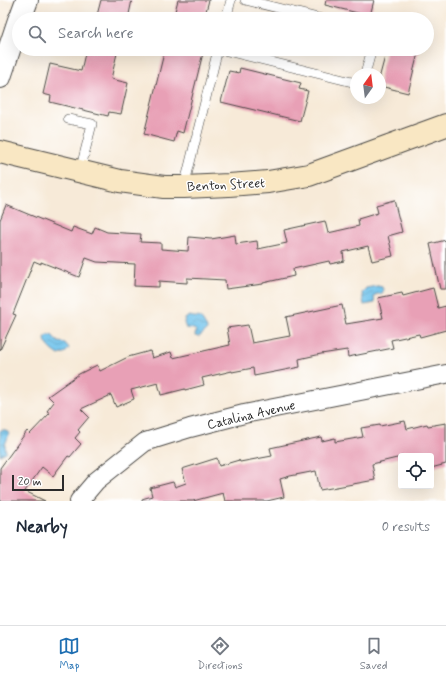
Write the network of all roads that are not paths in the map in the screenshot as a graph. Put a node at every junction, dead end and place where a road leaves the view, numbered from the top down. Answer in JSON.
{"nodes":[{"id":1,"x":27,"y":0,"type":"edge"},
{"id":2,"x":231,"y":0,"type":"edge"},
{"id":3,"x":245,"y":0,"type":"edge"},
{"id":4,"x":22,"y":12,"type":"edge"},
{"id":5,"x":228,"y":12,"type":"edge"},
{"id":6,"x":294,"y":12,"type":"edge"},
{"id":7,"x":12,"y":41,"type":"edge"},
{"id":8,"x":217,"y":56,"type":"edge"},
{"id":9,"x":247,"y":56,"type":"edge"},
{"id":10,"x":370,"y":56,"type":"edge"},
{"id":11,"x":367,"y":68,"type":"edge"},
{"id":12,"x":0,"y":77,"type":"edge"},
{"id":13,"x":350,"y":82,"type":"edge"},
{"id":14,"x":68,"y":119,"type":"dead end"},
{"id":15,"x":446,"y":125,"type":"edge"},
{"id":16,"x":0,"y":152,"type":"edge"},
{"id":17,"x":80,"y":172,"type":"junction"},
{"id":18,"x":184,"y":187,"type":"junction"},
{"id":19,"x":446,"y":374,"type":"edge"},
{"id":20,"x":79,"y":501,"type":"edge"}],
"edges":[{"from":1,"to":4,"type":"street"},
{"from":2,"to":5,"type":"lane"},
{"from":3,"to":6,"type":"lane"},
{"from":7,"to":12,"type":"street"},
{"from":8,"to":18,"type":"lane"},
{"from":9,"to":13,"type":"lane"},
{"from":10,"to":11,"type":"lane"},
{"from":14,"to":17,"type":"lane"},
{"from":15,"to":18,"type":"main road","name":"Benton Street"},
{"from":16,"to":17,"type":"main road","name":"Benton Street"},
{"from":17,"to":18,"type":"main road","name":"Benton Street"},
{"from":19,"to":20,"type":"street","name":"Catalina Avenue"}]}
